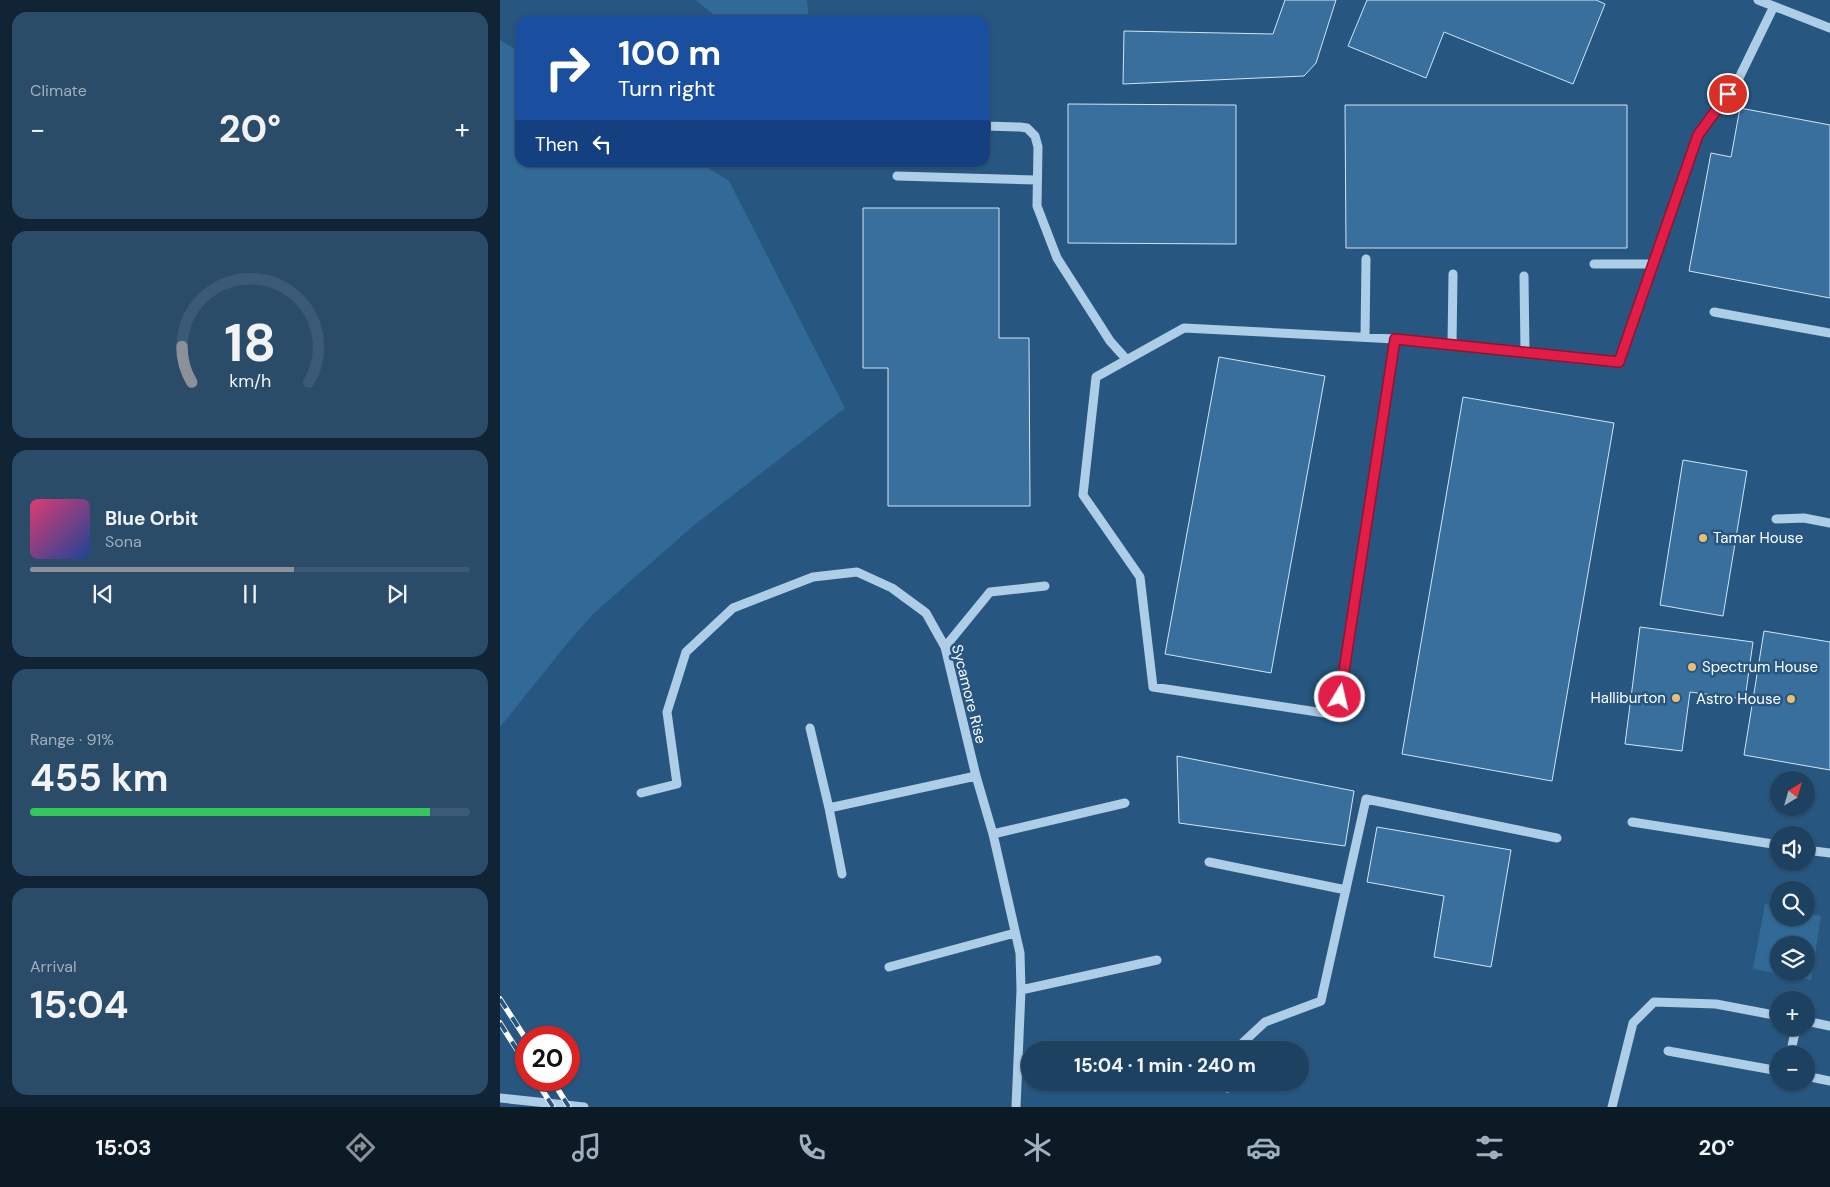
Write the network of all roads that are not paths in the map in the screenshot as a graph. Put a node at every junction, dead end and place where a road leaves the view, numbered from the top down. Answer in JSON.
{"nodes":[{"id":1,"x":1758,"y":0,"type":"edge"},
{"id":2,"x":1774,"y":6,"type":"junction"},
{"id":3,"x":1830,"y":28,"type":"edge"},
{"id":4,"x":990,"y":126,"type":"edge"},
{"id":5,"x":897,"y":176,"type":"dead end"},
{"id":6,"x":1037,"y":180,"type":"junction"},
{"id":7,"x":1366,"y":258,"type":"dead end"},
{"id":8,"x":1594,"y":264,"type":"dead end"},
{"id":9,"x":1653,"y":264,"type":"junction"},
{"id":10,"x":1453,"y":274,"type":"dead end"},
{"id":11,"x":1524,"y":276,"type":"dead end"},
{"id":12,"x":1714,"y":312,"type":"dead end"},
{"id":13,"x":1830,"y":333,"type":"edge"},
{"id":14,"x":1364,"y":337,"type":"junction"},
{"id":15,"x":1395,"y":339,"type":"junction"},
{"id":16,"x":1452,"y":345,"type":"junction"},
{"id":17,"x":1525,"y":352,"type":"junction"},
{"id":18,"x":1126,"y":360,"type":"junction"},
{"id":19,"x":1776,"y":519,"type":"dead end"},
{"id":20,"x":1830,"y":523,"type":"edge"},
{"id":21,"x":1045,"y":586,"type":"dead end"},
{"id":22,"x":946,"y":647,"type":"junction"},
{"id":23,"x":810,"y":728,"type":"dead end"},
{"id":24,"x":976,"y":776,"type":"junction"},
{"id":25,"x":641,"y":793,"type":"dead end"},
{"id":26,"x":1124,"y":803,"type":"dead end"},
{"id":27,"x":829,"y":808,"type":"junction"},
{"id":28,"x":1632,"y":822,"type":"dead end"},
{"id":29,"x":992,"y":834,"type":"junction"},
{"id":30,"x":1557,"y":838,"type":"dead end"},
{"id":31,"x":1770,"y":844,"type":"edge"},
{"id":32,"x":1815,"y":851,"type":"edge"},
{"id":33,"x":1830,"y":853,"type":"edge"},
{"id":34,"x":1209,"y":862,"type":"dead end"},
{"id":35,"x":842,"y":874,"type":"dead end"},
{"id":36,"x":1346,"y":890,"type":"junction"},
{"id":37,"x":1015,"y":933,"type":"junction"},
{"id":38,"x":1157,"y":960,"type":"dead end"},
{"id":39,"x":889,"y":967,"type":"dead end"},
{"id":40,"x":1021,"y":990,"type":"junction"},
{"id":41,"x":1770,"y":1014,"type":"edge"},
{"id":42,"x":1815,"y":1023,"type":"edge"},
{"id":43,"x":1830,"y":1026,"type":"edge"},
{"id":44,"x":1245,"y":1041,"type":"edge"},
{"id":45,"x":1668,"y":1051,"type":"dead end"},
{"id":46,"x":1770,"y":1069,"type":"edge"},
{"id":47,"x":1815,"y":1078,"type":"edge"},
{"id":48,"x":1830,"y":1080,"type":"edge"},
{"id":49,"x":500,"y":1098,"type":"edge"},
{"id":50,"x":584,"y":1107,"type":"edge"},
{"id":51,"x":1016,"y":1107,"type":"edge"},
{"id":52,"x":1612,"y":1107,"type":"edge"}],
"edges":[{"from":1,"to":2,"type":"street"},
{"from":2,"to":3,"type":"street"},
{"from":2,"to":9,"type":"street"},
{"from":4,"to":6,"type":"street"},
{"from":5,"to":6,"type":"street"},
{"from":6,"to":18,"type":"street"},
{"from":7,"to":14,"type":"street"},
{"from":8,"to":9,"type":"street"},
{"from":9,"to":17,"type":"street"},
{"from":10,"to":16,"type":"street"},
{"from":11,"to":17,"type":"street"},
{"from":12,"to":13,"type":"street"},
{"from":14,"to":15,"type":"street"},
{"from":14,"to":18,"type":"street"},
{"from":15,"to":16,"type":"street"},
{"from":15,"to":18,"type":"street"},
{"from":16,"to":17,"type":"street"},
{"from":19,"to":20,"type":"street"},
{"from":21,"to":22,"type":"street"},
{"from":22,"to":24,"type":"street","name":"Sycamore Rise"},
{"from":22,"to":25,"type":"street","name":"Sycamore Rise"},
{"from":23,"to":27,"type":"street"},
{"from":24,"to":27,"type":"street"},
{"from":24,"to":29,"type":"street","name":"Sycamore Rise"},
{"from":26,"to":29,"type":"street"},
{"from":27,"to":35,"type":"street"},
{"from":28,"to":31,"type":"street"},
{"from":29,"to":37,"type":"street","name":"Sycamore Rise"},
{"from":30,"to":36,"type":"street"},
{"from":32,"to":33,"type":"street"},
{"from":34,"to":36,"type":"street"},
{"from":36,"to":44,"type":"street"},
{"from":37,"to":39,"type":"street"},
{"from":37,"to":40,"type":"street","name":"Sycamore Rise"},
{"from":38,"to":40,"type":"street"},
{"from":40,"to":51,"type":"street","name":"Sycamore Rise"},
{"from":41,"to":52,"type":"street"},
{"from":42,"to":43,"type":"street"},
{"from":45,"to":46,"type":"street"},
{"from":47,"to":48,"type":"street"},
{"from":49,"to":50,"type":"street"}]}
